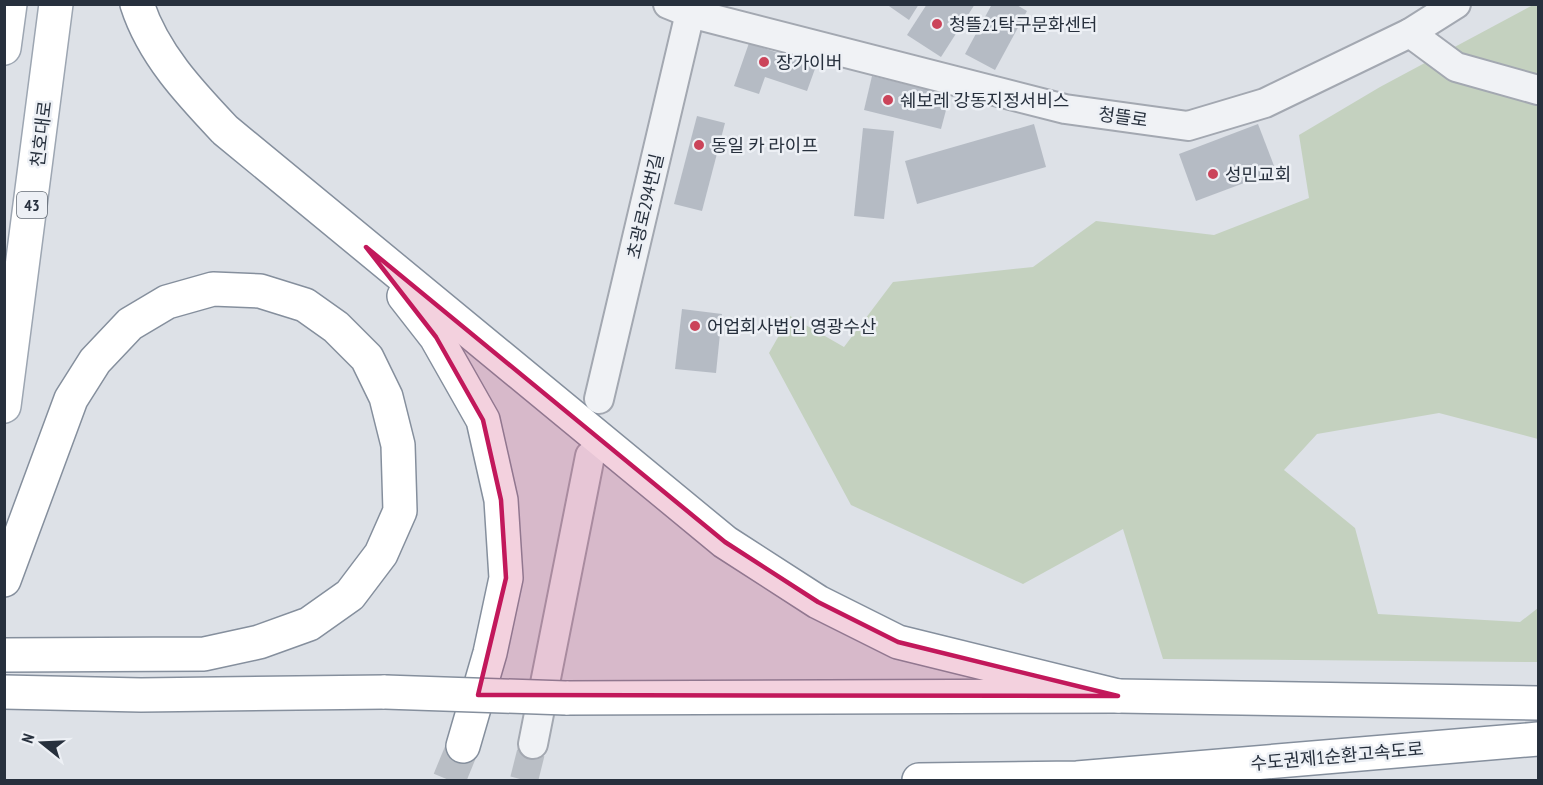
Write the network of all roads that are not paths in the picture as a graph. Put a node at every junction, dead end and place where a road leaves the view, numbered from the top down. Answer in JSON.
{"nodes":[{"id":1,"x":10,"y":4,"type":"edge"},
{"id":2,"x":56,"y":4,"type":"edge"},
{"id":3,"x":137,"y":4,"type":"edge"},
{"id":4,"x":1456,"y":4,"type":"edge"},
{"id":5,"x":679,"y":9,"type":"edge"},
{"id":6,"x":1410,"y":33,"type":"junction"},
{"id":7,"x":4,"y":48,"type":"edge"},
{"id":8,"x":1539,"y":90,"type":"edge"},
{"id":9,"x":366,"y":247,"type":"junction"},
{"id":10,"x":599,"y":399,"type":"dead end"},
{"id":11,"x":4,"y":406,"type":"edge"},
{"id":12,"x":590,"y":456,"type":"dead end"},
{"id":13,"x":4,"y":580,"type":"edge"},
{"id":14,"x":4,"y":655,"type":"edge"},
{"id":15,"x":4,"y":692,"type":"edge"},
{"id":16,"x":1118,"y":696,"type":"junction"},
{"id":17,"x":1539,"y":703,"type":"edge"},
{"id":18,"x":1539,"y":738,"type":"edge"},
{"id":19,"x":533,"y":744,"type":"tunnel mouth"},
{"id":20,"x":463,"y":746,"type":"tunnel mouth"},
{"id":21,"x":919,"y":780,"type":"edge"}],
"edges":[{"from":1,"to":7,"type":"main road"},
{"from":2,"to":11,"type":"main road","name":"천호대로","number":"43"},
{"from":3,"to":9,"type":"main road"},
{"from":4,"to":6,"type":"street","name":"청뜰로"},
{"from":5,"to":6,"type":"street","name":"청뜰로"},
{"from":5,"to":10,"type":"street","name":"초광로294번길"},
{"from":6,"to":8,"type":"street"},
{"from":9,"to":16,"type":"main road"},
{"from":9,"to":20,"type":"main road"},
{"from":12,"to":19,"type":"street"},
{"from":13,"to":14,"type":"main road"},
{"from":15,"to":16,"type":"main road","bridge":true},
{"from":16,"to":17,"type":"main road"},
{"from":18,"to":21,"type":"main road","name":"수도권제1순환고속도로"}]}
